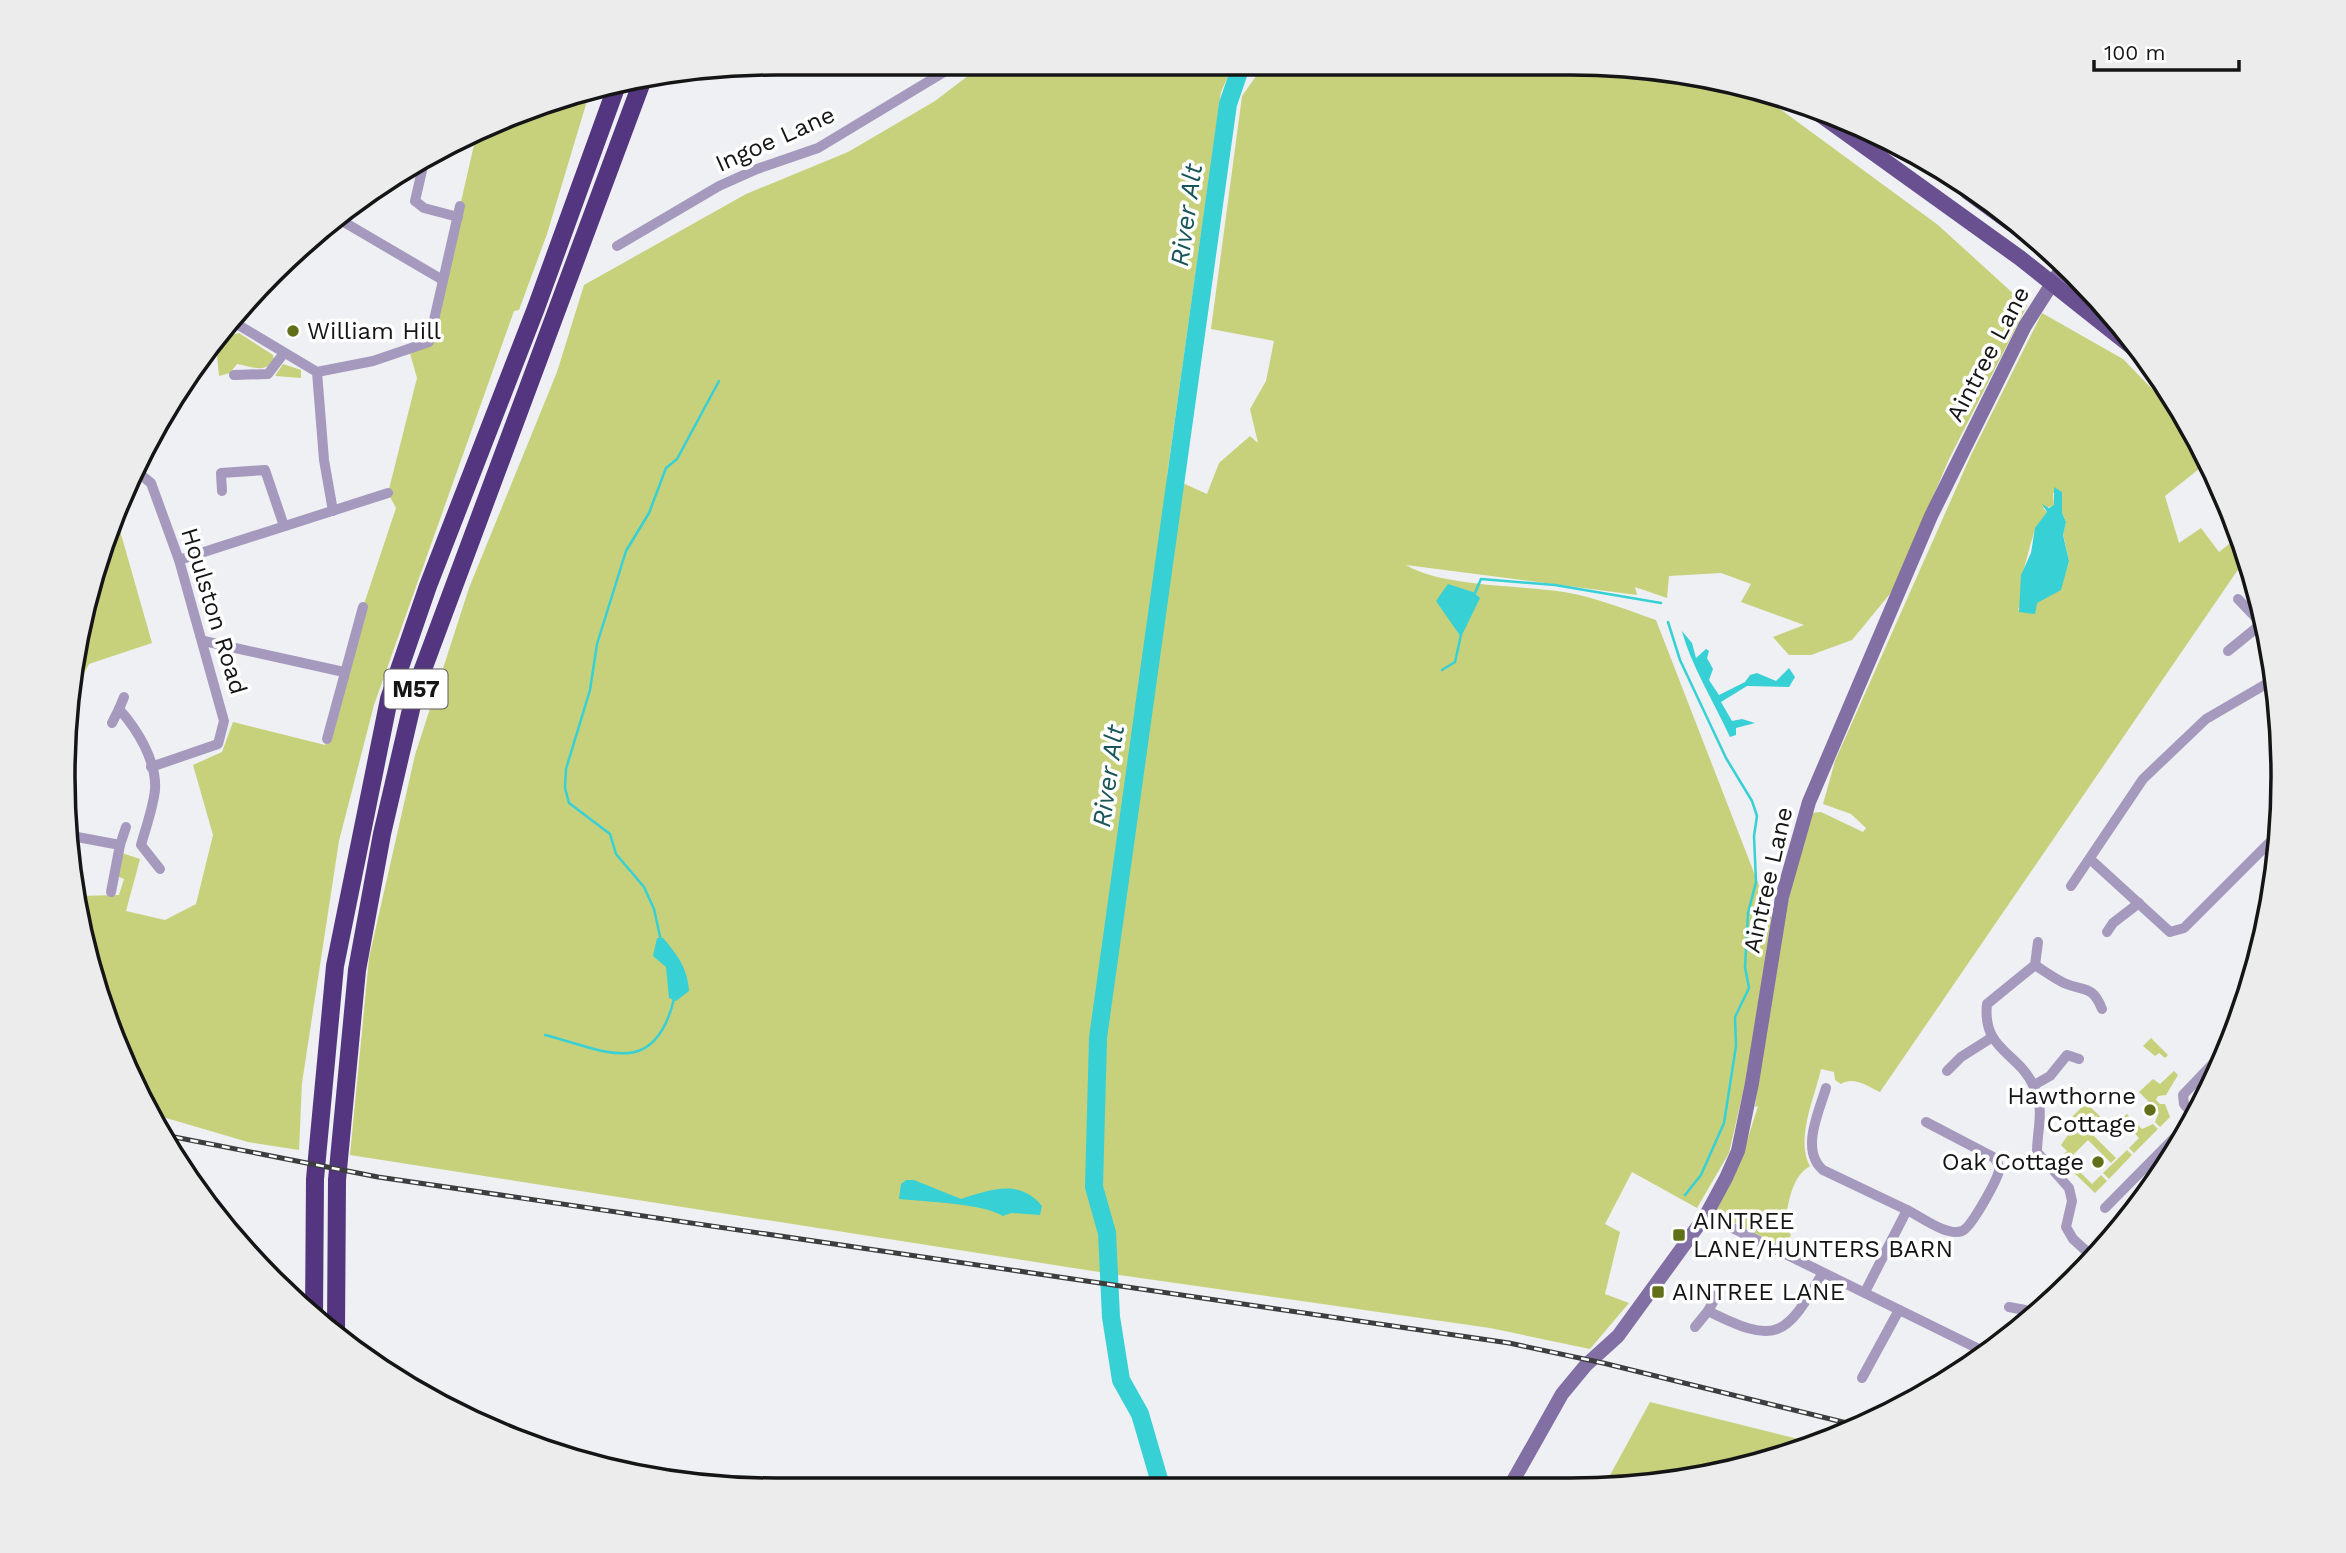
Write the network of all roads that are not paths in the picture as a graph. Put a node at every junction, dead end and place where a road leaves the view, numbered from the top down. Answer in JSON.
{"nodes":[{"id":1,"x":939,"y":75,"type":"edge"},
{"id":2,"x":644,"y":88,"type":"edge"},
{"id":3,"x":640,"y":89,"type":"edge"},
{"id":4,"x":614,"y":95,"type":"edge"},
{"id":5,"x":607,"y":96,"type":"edge"},
{"id":6,"x":628,"y":124,"type":"junction"},
{"id":7,"x":1844,"y":132,"type":"edge"},
{"id":8,"x":596,"y":146,"type":"junction"},
{"id":9,"x":422,"y":172,"type":"edge"},
{"id":10,"x":346,"y":223,"type":"edge"},
{"id":11,"x":617,"y":246,"type":"dead end"},
{"id":12,"x":2058,"y":274,"type":"edge"},
{"id":13,"x":441,"y":279,"type":"junction"},
{"id":14,"x":2052,"y":283,"type":"junction"},
{"id":15,"x":239,"y":326,"type":"edge"},
{"id":16,"x":2108,"y":328,"type":"edge"},
{"id":17,"x":284,"y":353,"type":"junction"},
{"id":18,"x":317,"y":372,"type":"junction"},
{"id":19,"x":234,"y":375,"type":"dead end"},
{"id":20,"x":143,"y":477,"type":"edge"},
{"id":21,"x":222,"y":491,"type":"dead end"},
{"id":22,"x":388,"y":493,"type":"dead end"},
{"id":23,"x":333,"y":511,"type":"junction"},
{"id":24,"x":284,"y":526,"type":"junction"},
{"id":25,"x":179,"y":560,"type":"junction"},
{"id":26,"x":2238,"y":599,"type":"dead end"},
{"id":27,"x":363,"y":607,"type":"dead end"},
{"id":28,"x":2251,"y":614,"type":"edge"},
{"id":29,"x":2255,"y":631,"type":"edge"},
{"id":30,"x":204,"y":641,"type":"junction"},
{"id":31,"x":2228,"y":651,"type":"dead end"},
{"id":32,"x":344,"y":672,"type":"junction"},
{"id":33,"x":2265,"y":685,"type":"edge"},
{"id":34,"x":124,"y":697,"type":"dead end"},
{"id":35,"x":119,"y":709,"type":"junction"},
{"id":36,"x":112,"y":723,"type":"dead end"},
{"id":37,"x":327,"y":739,"type":"dead end"},
{"id":38,"x":151,"y":766,"type":"junction"},
{"id":39,"x":125,"y":827,"type":"dead end"},
{"id":40,"x":78,"y":837,"type":"edge"},
{"id":41,"x":120,"y":845,"type":"junction"},
{"id":42,"x":2267,"y":845,"type":"edge"},
{"id":43,"x":2090,"y":859,"type":"junction"},
{"id":44,"x":160,"y":869,"type":"dead end"},
{"id":45,"x":2071,"y":886,"type":"dead end"},
{"id":46,"x":111,"y":892,"type":"dead end"},
{"id":47,"x":2139,"y":903,"type":"junction"},
{"id":48,"x":2108,"y":932,"type":"dead end"},
{"id":49,"x":2038,"y":942,"type":"dead end"},
{"id":50,"x":2035,"y":965,"type":"junction"},
{"id":51,"x":2102,"y":1009,"type":"dead end"},
{"id":52,"x":1991,"y":1038,"type":"junction"},
{"id":53,"x":2079,"y":1059,"type":"dead end"},
{"id":54,"x":1947,"y":1071,"type":"dead end"},
{"id":55,"x":2205,"y":1072,"type":"edge"},
{"id":56,"x":2034,"y":1085,"type":"junction"},
{"id":57,"x":1826,"y":1088,"type":"dead end"},
{"id":58,"x":2187,"y":1108,"type":"edge"},
{"id":59,"x":1926,"y":1122,"type":"dead end"},
{"id":60,"x":2165,"y":1147,"type":"edge"},
{"id":61,"x":2105,"y":1208,"type":"dead end"},
{"id":62,"x":1907,"y":1210,"type":"junction"},
{"id":63,"x":1706,"y":1215,"type":"junction"},
{"id":64,"x":2086,"y":1251,"type":"edge"},
{"id":65,"x":1822,"y":1274,"type":"junction"},
{"id":66,"x":1865,"y":1292,"type":"junction"},
{"id":67,"x":1717,"y":1295,"type":"dead end"},
{"id":68,"x":314,"y":1304,"type":"edge"},
{"id":69,"x":2009,"y":1307,"type":"dead end"},
{"id":70,"x":1899,"y":1310,"type":"junction"},
{"id":71,"x":2025,"y":1310,"type":"edge"},
{"id":72,"x":1708,"y":1311,"type":"junction"},
{"id":73,"x":336,"y":1322,"type":"edge"},
{"id":74,"x":1695,"y":1328,"type":"dead end"},
{"id":75,"x":1976,"y":1348,"type":"edge"},
{"id":76,"x":1862,"y":1378,"type":"dead end"},
{"id":77,"x":1515,"y":1478,"type":"edge"}],
"edges":[{"from":1,"to":11,"type":"street","name":"Ingoe Lane"},
{"from":2,"to":6,"type":"highway","number":"M57"},
{"from":3,"to":6,"type":"highway","number":"M57"},
{"from":4,"to":8,"type":"highway","number":"M57"},
{"from":5,"to":8,"type":"highway","number":"M57"},
{"from":6,"to":73,"type":"highway","number":"M57"},
{"from":7,"to":14,"type":"main road"},
{"from":8,"to":68,"type":"highway","number":"M57"},
{"from":9,"to":13,"type":"street"},
{"from":10,"to":13,"type":"street"},
{"from":12,"to":14,"type":"main road","name":"Aintree Lane"},
{"from":13,"to":18,"type":"street"},
{"from":14,"to":16,"type":"main road"},
{"from":14,"to":63,"type":"main road","name":"Aintree Lane"},
{"from":15,"to":17,"type":"street"},
{"from":17,"to":18,"type":"street"},
{"from":17,"to":19,"type":"street"},
{"from":18,"to":23,"type":"street"},
{"from":20,"to":25,"type":"street","name":"Houlston Road"},
{"from":21,"to":24,"type":"street"},
{"from":22,"to":23,"type":"street"},
{"from":23,"to":24,"type":"street"},
{"from":24,"to":25,"type":"street"},
{"from":25,"to":30,"type":"street","name":"Houlston Road"},
{"from":26,"to":28,"type":"street"},
{"from":27,"to":32,"type":"street"},
{"from":29,"to":31,"type":"street"},
{"from":30,"to":32,"type":"street"},
{"from":30,"to":38,"type":"street","name":"Houlston Road"},
{"from":32,"to":37,"type":"street"},
{"from":33,"to":43,"type":"street"},
{"from":34,"to":35,"type":"street"},
{"from":35,"to":36,"type":"street"},
{"from":35,"to":38,"type":"street"},
{"from":38,"to":44,"type":"street"},
{"from":39,"to":41,"type":"street"},
{"from":40,"to":41,"type":"street"},
{"from":41,"to":46,"type":"street"},
{"from":42,"to":47,"type":"street"},
{"from":43,"to":45,"type":"street"},
{"from":43,"to":47,"type":"street"},
{"from":47,"to":48,"type":"street"},
{"from":49,"to":50,"type":"street"},
{"from":50,"to":51,"type":"street"},
{"from":50,"to":52,"type":"street"},
{"from":52,"to":54,"type":"street"},
{"from":52,"to":56,"type":"street"},
{"from":53,"to":56,"type":"street"},
{"from":55,"to":58,"type":"street"},
{"from":56,"to":64,"type":"street"},
{"from":57,"to":62,"type":"street"},
{"from":59,"to":62,"type":"street"},
{"from":60,"to":61,"type":"street"},
{"from":62,"to":66,"type":"street"},
{"from":63,"to":65,"type":"street"},
{"from":63,"to":77,"type":"main road","name":"Aintree Lane"},
{"from":65,"to":66,"type":"street"},
{"from":65,"to":72,"type":"street"},
{"from":66,"to":70,"type":"street"},
{"from":67,"to":72,"type":"street"},
{"from":69,"to":71,"type":"street"},
{"from":70,"to":75,"type":"street"},
{"from":70,"to":76,"type":"street"},
{"from":72,"to":74,"type":"street"}]}
